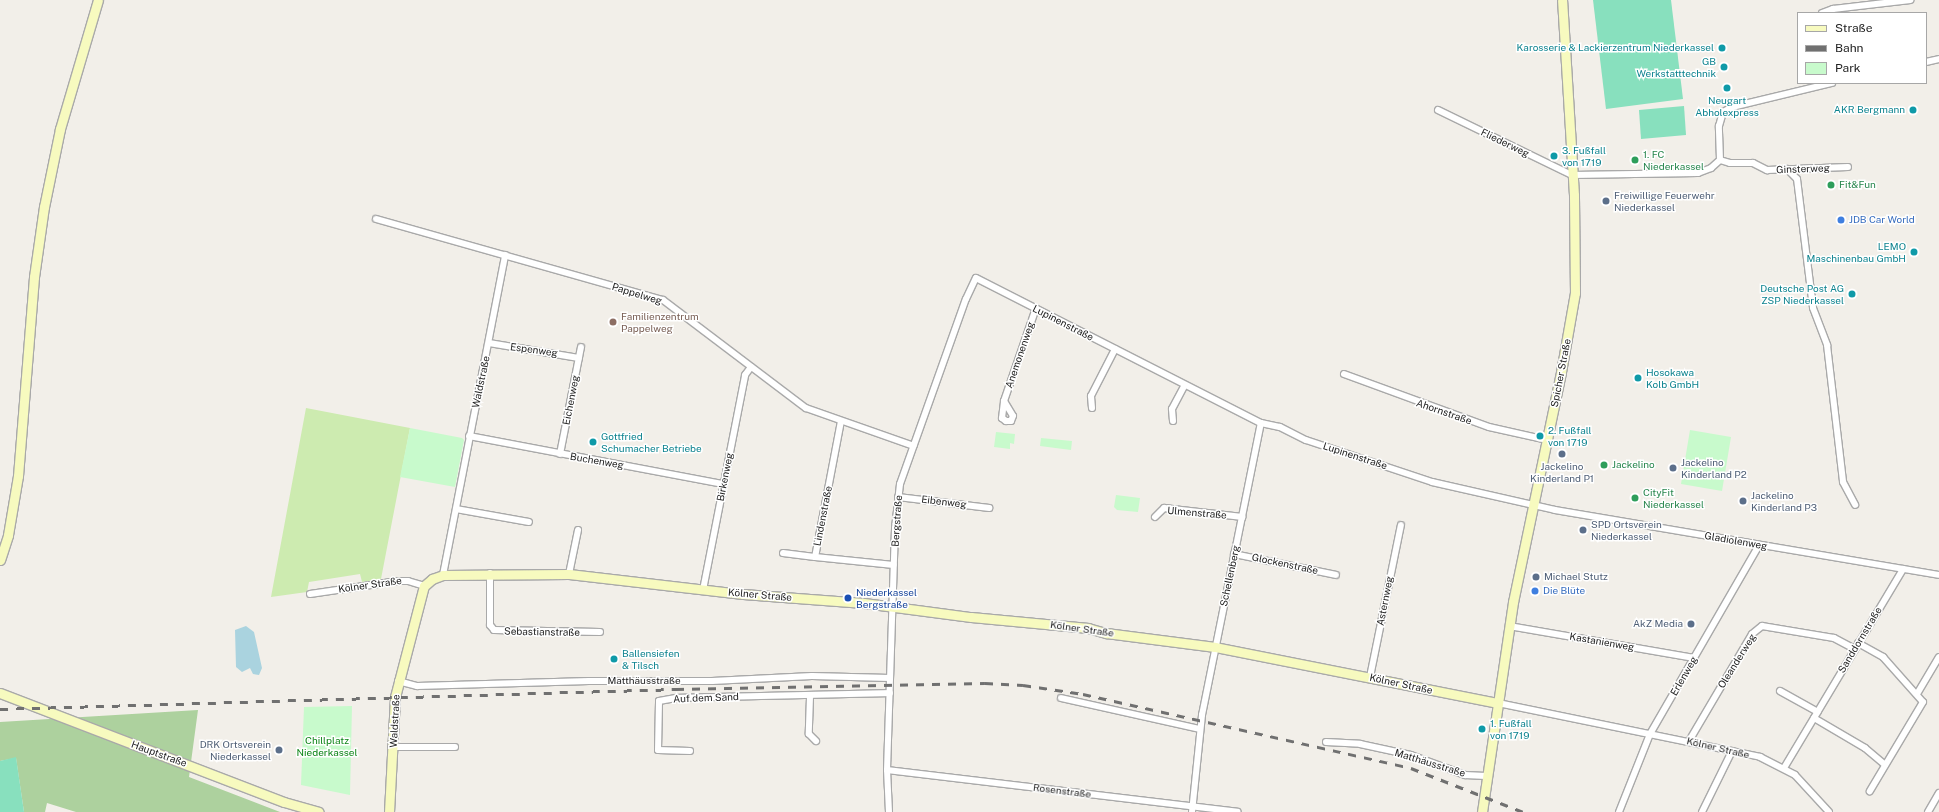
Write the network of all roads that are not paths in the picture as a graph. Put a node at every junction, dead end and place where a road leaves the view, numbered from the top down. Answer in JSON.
{"nodes":[{"id":1,"x":98,"y":0,"type":"edge"},
{"id":2,"x":1562,"y":0,"type":"edge"},
{"id":3,"x":1910,"y":0,"type":"edge"},
{"id":4,"x":1825,"y":12,"type":"edge"},
{"id":5,"x":1939,"y":59,"type":"edge"},
{"id":6,"x":1927,"y":62,"type":"edge"},
{"id":7,"x":1819,"y":84,"type":"edge"},
{"id":8,"x":1438,"y":110,"type":"dead end"},
{"id":9,"x":1720,"y":160,"type":"junction"},
{"id":10,"x":1848,"y":167,"type":"dead end"},
{"id":11,"x":1787,"y":169,"type":"junction"},
{"id":12,"x":1572,"y":175,"type":"junction"},
{"id":13,"x":376,"y":219,"type":"dead end"},
{"id":14,"x":505,"y":255,"type":"junction"},
{"id":15,"x":1006,"y":294,"type":"joint"},
{"id":16,"x":1036,"y":308,"type":"junction"},
{"id":17,"x":489,"y":343,"type":"junction"},
{"id":18,"x":581,"y":346,"type":"dead end"},
{"id":19,"x":1115,"y":349,"type":"junction"},
{"id":20,"x":579,"y":358,"type":"junction"},
{"id":21,"x":751,"y":367,"type":"junction"},
{"id":22,"x":1344,"y":374,"type":"dead end"},
{"id":23,"x":1184,"y":385,"type":"junction"},
{"id":24,"x":1004,"y":401,"type":"dead end"},
{"id":25,"x":1092,"y":408,"type":"dead end"},
{"id":26,"x":841,"y":421,"type":"junction"},
{"id":27,"x":1173,"y":421,"type":"dead end"},
{"id":28,"x":1261,"y":423,"type":"junction"},
{"id":29,"x":469,"y":436,"type":"junction"},
{"id":30,"x":1547,"y":440,"type":"junction"},
{"id":31,"x":914,"y":446,"type":"junction"},
{"id":32,"x":560,"y":454,"type":"junction"},
{"id":33,"x":724,"y":484,"type":"junction"},
{"id":34,"x":898,"y":497,"type":"junction"},
{"id":35,"x":1534,"y":505,"type":"junction"},
{"id":36,"x":1854,"y":505,"type":"dead end"},
{"id":37,"x":989,"y":508,"type":"dead end"},
{"id":38,"x":456,"y":509,"type":"junction"},
{"id":39,"x":1155,"y":517,"type":"dead end"},
{"id":40,"x":1242,"y":517,"type":"junction"},
{"id":41,"x":529,"y":522,"type":"dead end"},
{"id":42,"x":1401,"y":524,"type":"dead end"},
{"id":43,"x":578,"y":530,"type":"dead end"},
{"id":44,"x":1759,"y":545,"type":"junction"},
{"id":45,"x":783,"y":553,"type":"dead end"},
{"id":46,"x":1234,"y":554,"type":"junction"},
{"id":47,"x":815,"y":557,"type":"junction"},
{"id":48,"x":0,"y":560,"type":"edge"},
{"id":49,"x":894,"y":566,"type":"junction"},
{"id":50,"x":1903,"y":569,"type":"junction"},
{"id":51,"x":490,"y":573,"type":"junction"},
{"id":52,"x":569,"y":574,"type":"junction"},
{"id":53,"x":443,"y":575,"type":"junction"},
{"id":54,"x":1336,"y":575,"type":"dead end"},
{"id":55,"x":1939,"y":575,"type":"edge"},
{"id":56,"x":424,"y":586,"type":"junction"},
{"id":57,"x":703,"y":590,"type":"junction"},
{"id":58,"x":310,"y":594,"type":"dead end"},
{"id":59,"x":892,"y":608,"type":"junction"},
{"id":60,"x":1509,"y":626,"type":"junction"},
{"id":61,"x":600,"y":632,"type":"dead end"},
{"id":62,"x":1857,"y":646,"type":"junction"},
{"id":63,"x":1215,"y":647,"type":"junction"},
{"id":64,"x":1939,"y":657,"type":"edge"},
{"id":65,"x":1694,"y":658,"type":"junction"},
{"id":66,"x":1370,"y":677,"type":"junction"},
{"id":67,"x":890,"y":678,"type":"junction"},
{"id":68,"x":398,"y":681,"type":"junction"},
{"id":69,"x":1780,"y":692,"type":"dead end"},
{"id":70,"x":0,"y":693,"type":"edge"},
{"id":71,"x":890,"y":693,"type":"junction"},
{"id":72,"x":1917,"y":694,"type":"junction"},
{"id":73,"x":810,"y":697,"type":"junction"},
{"id":74,"x":1061,"y":698,"type":"dead end"},
{"id":75,"x":1498,"y":703,"type":"junction"},
{"id":76,"x":1818,"y":712,"type":"junction"},
{"id":77,"x":1814,"y":718,"type":"junction"},
{"id":78,"x":1200,"y":729,"type":"junction"},
{"id":79,"x":1650,"y":734,"type":"junction"},
{"id":80,"x":816,"y":741,"type":"dead end"},
{"id":81,"x":1689,"y":741,"type":"junction"},
{"id":82,"x":1326,"y":742,"type":"dead end"},
{"id":83,"x":393,"y":746,"type":"junction"},
{"id":84,"x":455,"y":747,"type":"dead end"},
{"id":85,"x":690,"y":751,"type":"dead end"},
{"id":86,"x":1732,"y":751,"type":"junction"},
{"id":87,"x":1885,"y":765,"type":"junction"},
{"id":88,"x":1784,"y":768,"type":"junction"},
{"id":89,"x":887,"y":770,"type":"junction"},
{"id":90,"x":1486,"y":776,"type":"junction"},
{"id":91,"x":1870,"y":791,"type":"dead end"},
{"id":92,"x":1939,"y":794,"type":"edge"},
{"id":93,"x":1192,"y":809,"type":"edge"},
{"id":94,"x":319,"y":812,"type":"edge"},
{"id":95,"x":389,"y":812,"type":"edge"},
{"id":96,"x":889,"y":812,"type":"edge"},
{"id":97,"x":1237,"y":812,"type":"edge"},
{"id":98,"x":1482,"y":812,"type":"edge"},
{"id":99,"x":1619,"y":812,"type":"edge"},
{"id":100,"x":1702,"y":812,"type":"edge"},
{"id":101,"x":1829,"y":812,"type":"edge"},
{"id":102,"x":1928,"y":812,"type":"edge"}],
"edges":[{"from":1,"to":48,"type":"street"},
{"from":2,"to":12,"type":"street","name":"Spicher Straße"},
{"from":3,"to":4,"type":"street"},
{"from":5,"to":6,"type":"street"},
{"from":7,"to":9,"type":"street"},
{"from":8,"to":12,"type":"street","name":"Fliederweg"},
{"from":9,"to":11,"type":"street","name":"Ginsterweg"},
{"from":9,"to":12,"type":"street"},
{"from":10,"to":11,"type":"street","name":"Ginsterweg"},
{"from":11,"to":36,"type":"street"},
{"from":12,"to":30,"type":"street","name":"Spicher Straße"},
{"from":13,"to":14,"type":"street","name":"Pappelweg"},
{"from":14,"to":17,"type":"street","name":"Waldstraße"},
{"from":14,"to":21,"type":"street","name":"Pappelweg"},
{"from":15,"to":16,"type":"street","name":"Lupinenstraße"},
{"from":15,"to":31,"type":"street","name":"Bergstraße"},
{"from":16,"to":19,"type":"street","name":"Lupinenstraße"},
{"from":16,"to":24,"type":"street","name":"Anemonenweg"},
{"from":17,"to":20,"type":"street","name":"Espenweg"},
{"from":17,"to":29,"type":"street","name":"Waldstraße"},
{"from":18,"to":20,"type":"street","name":"Eichenweg"},
{"from":19,"to":23,"type":"street","name":"Lupinenstraße"},
{"from":19,"to":25,"type":"street"},
{"from":20,"to":32,"type":"street","name":"Eichenweg"},
{"from":21,"to":26,"type":"street","name":"Pappelweg"},
{"from":21,"to":33,"type":"street","name":"Birkenweg"},
{"from":22,"to":30,"type":"street","name":"Ahornstraße"},
{"from":23,"to":27,"type":"street"},
{"from":23,"to":28,"type":"street","name":"Lupinenstraße"},
{"from":26,"to":31,"type":"street","name":"Pappelweg"},
{"from":26,"to":47,"type":"street","name":"Lindenstraße"},
{"from":28,"to":35,"type":"street","name":"Lupinenstraße"},
{"from":28,"to":40,"type":"street","name":"Schellenberg"},
{"from":29,"to":32,"type":"street","name":"Buchenweg"},
{"from":29,"to":38,"type":"street","name":"Waldstraße"},
{"from":30,"to":35,"type":"street","name":"Spicher Straße"},
{"from":31,"to":34,"type":"street","name":"Bergstraße"},
{"from":32,"to":33,"type":"street","name":"Buchenweg"},
{"from":33,"to":57,"type":"street","name":"Birkenweg"},
{"from":34,"to":37,"type":"street","name":"Eibenweg"},
{"from":34,"to":49,"type":"street","name":"Bergstraße"},
{"from":35,"to":44,"type":"street","name":"Gladiolenweg"},
{"from":35,"to":60,"type":"street","name":"Spicher Straße"},
{"from":38,"to":41,"type":"street"},
{"from":38,"to":53,"type":"street","name":"Waldstraße"},
{"from":39,"to":40,"type":"street","name":"Ulmenstraße"},
{"from":40,"to":46,"type":"street","name":"Schellenberg"},
{"from":42,"to":66,"type":"street","name":"Asternweg"},
{"from":43,"to":52,"type":"street"},
{"from":44,"to":50,"type":"street","name":"Gladiolenweg"},
{"from":44,"to":65,"type":"street","name":"Erlenweg"},
{"from":45,"to":47,"type":"street"},
{"from":46,"to":54,"type":"street","name":"Glockenstraße"},
{"from":46,"to":63,"type":"street","name":"Schellenberg"},
{"from":47,"to":49,"type":"street","name":"Lindenstraße"},
{"from":49,"to":59,"type":"street","name":"Bergstraße"},
{"from":50,"to":55,"type":"street","name":"Gladiolenweg"},
{"from":50,"to":62,"type":"street","name":"Sanddornstraße"},
{"from":51,"to":52,"type":"street","name":"Kölner Straße"},
{"from":51,"to":53,"type":"street","name":"Kölner Straße"},
{"from":51,"to":61,"type":"street","name":"Sebastianstraße"},
{"from":52,"to":57,"type":"street","name":"Kölner Straße"},
{"from":53,"to":56,"type":"street","name":"Kölner Straße"},
{"from":56,"to":58,"type":"street","name":"Kölner Straße"},
{"from":56,"to":68,"type":"street","name":"Waldstraße"},
{"from":57,"to":59,"type":"street","name":"Kölner Straße"},
{"from":59,"to":63,"type":"street","name":"Kölner Straße"},
{"from":59,"to":67,"type":"street","name":"Bergstraße"},
{"from":60,"to":65,"type":"street","name":"Kastanienweg"},
{"from":60,"to":75,"type":"street","name":"Spicher Straße"},
{"from":62,"to":72,"type":"street","name":"Oleanderweg"},
{"from":62,"to":76,"type":"street","name":"Sanddornstraße"},
{"from":62,"to":81,"type":"street","name":"Oleanderweg"},
{"from":63,"to":66,"type":"street","name":"Kölner Straße"},
{"from":63,"to":78,"type":"street","name":"Schellenberg"},
{"from":64,"to":72,"type":"street"},
{"from":65,"to":79,"type":"street","name":"Erlenweg"},
{"from":66,"to":75,"type":"street","name":"Kölner Straße"},
{"from":67,"to":68,"type":"street","name":"Matthäusstraße"},
{"from":67,"to":71,"type":"street","name":"Bergstraße"},
{"from":68,"to":83,"type":"street","name":"Waldstraße"},
{"from":69,"to":76,"type":"street"},
{"from":70,"to":94,"type":"street","name":"Hauptstraße"},
{"from":71,"to":73,"type":"street","name":"Auf dem Sand"},
{"from":71,"to":89,"type":"street","name":"Bergstraße"},
{"from":72,"to":87,"type":"street"},
{"from":73,"to":80,"type":"street"},
{"from":73,"to":85,"type":"street","name":"Auf dem Sand"},
{"from":74,"to":78,"type":"street"},
{"from":75,"to":79,"type":"street","name":"Kölner Straße"},
{"from":75,"to":90,"type":"street","name":"Spicher Straße"},
{"from":76,"to":77,"type":"street","name":"Sanddornstraße"},
{"from":77,"to":87,"type":"street"},
{"from":77,"to":88,"type":"street","name":"Sanddornstraße"},
{"from":78,"to":93,"type":"street","name":"Schellenberg"},
{"from":79,"to":81,"type":"street","name":"Kölner Straße"},
{"from":79,"to":99,"type":"street","name":"Erlenweg"},
{"from":81,"to":86,"type":"street","name":"Kölner Straße"},
{"from":82,"to":90,"type":"street","name":"Matthäusstraße"},
{"from":83,"to":84,"type":"street"},
{"from":83,"to":95,"type":"street","name":"Waldstraße"},
{"from":86,"to":88,"type":"street","name":"Kölner Straße"},
{"from":86,"to":100,"type":"street"},
{"from":87,"to":91,"type":"street"},
{"from":88,"to":101,"type":"street","name":"Kölner Straße"},
{"from":89,"to":93,"type":"street","name":"Rosenstraße"},
{"from":89,"to":96,"type":"street","name":"Bergstraße"},
{"from":90,"to":98,"type":"street","name":"Spicher Straße"},
{"from":92,"to":102,"type":"street"},
{"from":93,"to":97,"type":"street","name":"Rosenstraße"}]}
